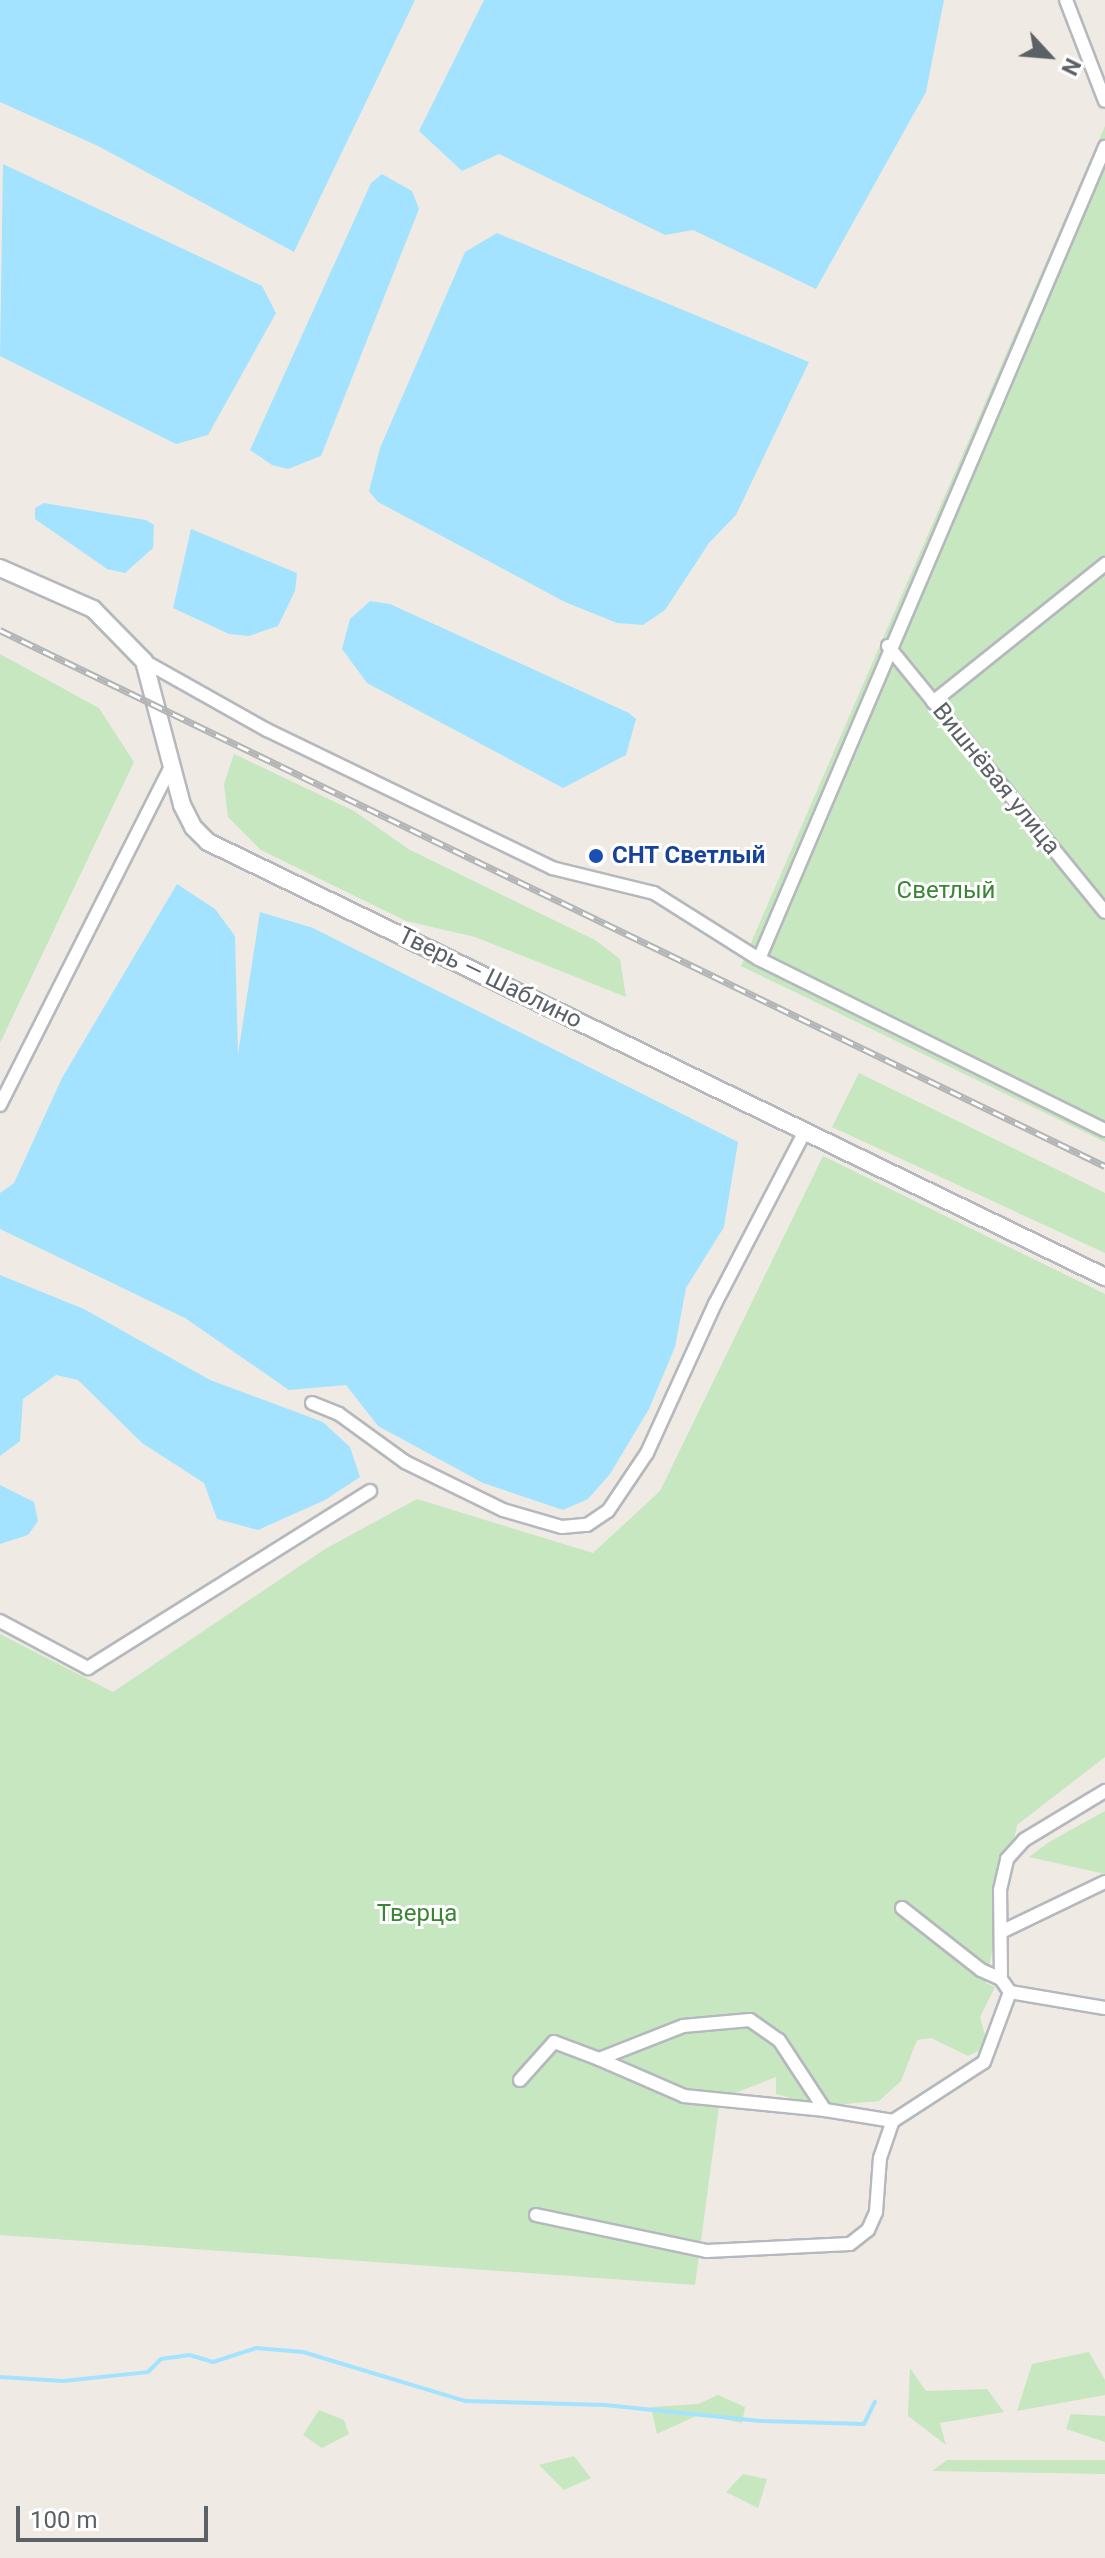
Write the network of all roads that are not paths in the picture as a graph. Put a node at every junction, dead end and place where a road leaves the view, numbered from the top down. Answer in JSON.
{"nodes":[{"id":1,"x":1066,"y":0,"type":"edge"},
{"id":2,"x":1105,"y":101,"type":"edge"},
{"id":3,"x":1105,"y":147,"type":"edge"},
{"id":4,"x":1105,"y":564,"type":"edge"},
{"id":5,"x":0,"y":568,"type":"edge"},
{"id":6,"x":888,"y":646,"type":"junction"},
{"id":7,"x":144,"y":661,"type":"junction"},
{"id":8,"x":933,"y":702,"type":"junction"},
{"id":9,"x":171,"y":767,"type":"junction"},
{"id":10,"x":1105,"y":912,"type":"edge"},
{"id":11,"x":759,"y":959,"type":"junction"},
{"id":12,"x":0,"y":1105,"type":"edge"},
{"id":13,"x":1105,"y":1130,"type":"edge"},
{"id":14,"x":805,"y":1131,"type":"junction"},
{"id":15,"x":1105,"y":1277,"type":"edge"},
{"id":16,"x":312,"y":1403,"type":"dead end"},
{"id":17,"x":370,"y":1491,"type":"dead end"},
{"id":18,"x":0,"y":1621,"type":"edge"},
{"id":19,"x":1105,"y":1791,"type":"edge"},
{"id":20,"x":1105,"y":1882,"type":"edge"},
{"id":21,"x":902,"y":1908,"type":"dead end"},
{"id":22,"x":1001,"y":1932,"type":"junction"},
{"id":23,"x":1001,"y":1979,"type":"junction"},
{"id":24,"x":1010,"y":1992,"type":"junction"},
{"id":25,"x":1105,"y":2008,"type":"edge"},
{"id":26,"x":599,"y":2059,"type":"junction"},
{"id":27,"x":520,"y":2080,"type":"dead end"},
{"id":28,"x":825,"y":2110,"type":"junction"},
{"id":29,"x":893,"y":2121,"type":"junction"},
{"id":30,"x":536,"y":2215,"type":"dead end"}],
"edges":[{"from":1,"to":2,"type":"street"},
{"from":3,"to":6,"type":"street"},
{"from":4,"to":8,"type":"street"},
{"from":5,"to":7,"type":"street","name":"Тверь — Шаблино"},
{"from":6,"to":8,"type":"street","name":"Вишнёвая улица"},
{"from":6,"to":11,"type":"street"},
{"from":7,"to":9,"type":"street","name":"Тверь — Шаблино"},
{"from":7,"to":11,"type":"street"},
{"from":8,"to":10,"type":"street","name":"Вишнёвая улица"},
{"from":9,"to":12,"type":"street"},
{"from":9,"to":14,"type":"street","name":"Тверь — Шаблино"},
{"from":11,"to":13,"type":"street"},
{"from":14,"to":15,"type":"street","name":"Тверь — Шаблино"},
{"from":14,"to":16,"type":"street"},
{"from":17,"to":18,"type":"street"},
{"from":19,"to":22,"type":"street"},
{"from":20,"to":22,"type":"street"},
{"from":21,"to":23,"type":"street"},
{"from":22,"to":23,"type":"street"},
{"from":23,"to":24,"type":"street"},
{"from":24,"to":25,"type":"street"},
{"from":24,"to":29,"type":"street"},
{"from":26,"to":27,"type":"street"},
{"from":26,"to":28,"type":"street"},
{"from":26,"to":28,"type":"street"},
{"from":28,"to":29,"type":"street"},
{"from":29,"to":30,"type":"street"}]}
